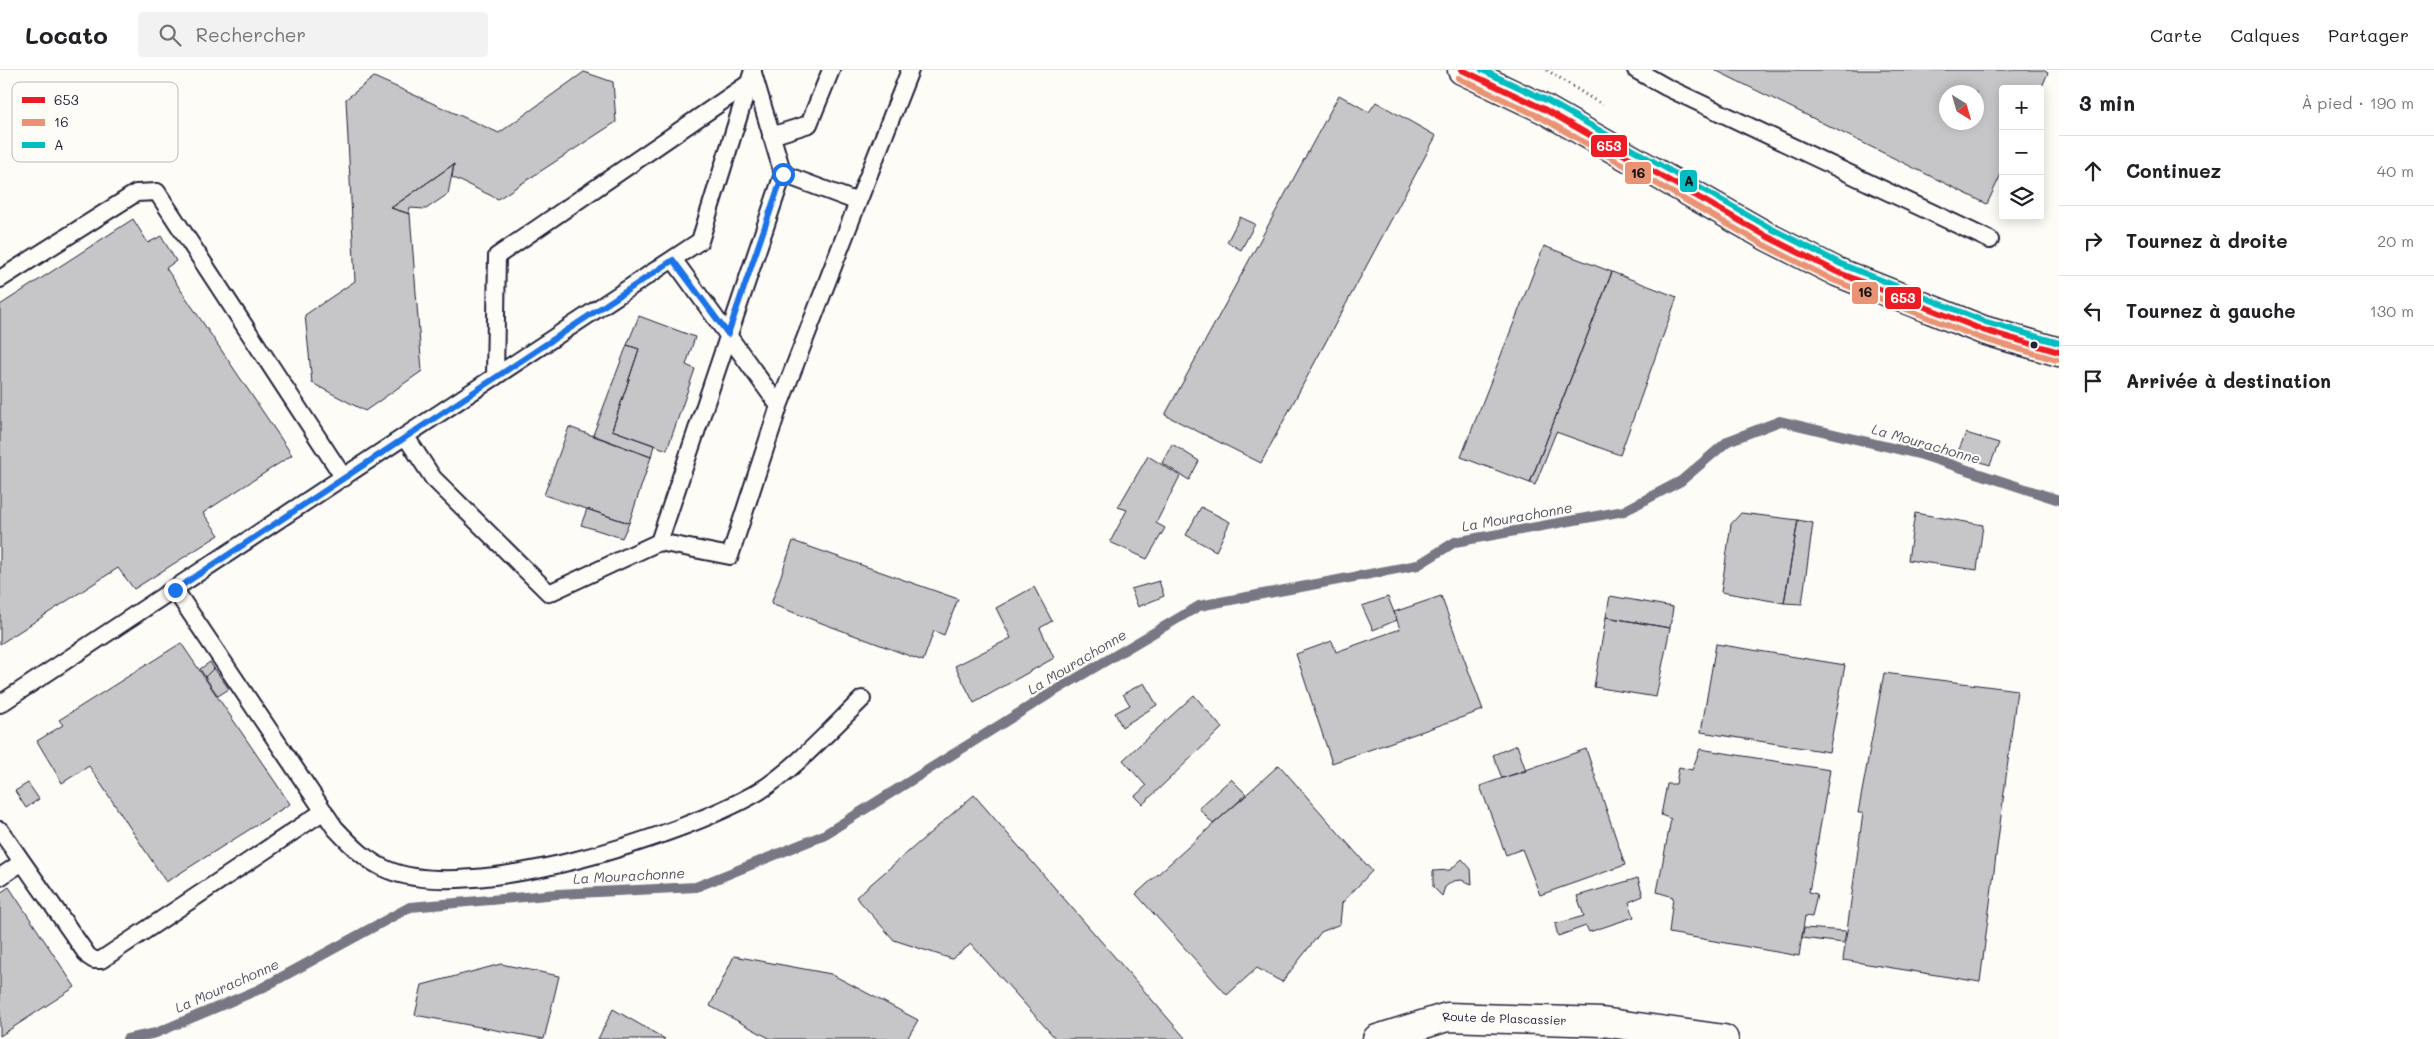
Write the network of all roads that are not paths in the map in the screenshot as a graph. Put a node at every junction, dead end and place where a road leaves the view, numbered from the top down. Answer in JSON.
{"nodes":[{"id":1,"x":831,"y":70,"type":"edge"},
{"id":2,"x":910,"y":70,"type":"edge"},
{"id":3,"x":1462,"y":70,"type":"edge"},
{"id":4,"x":1636,"y":70,"type":"edge"},
{"id":5,"x":752,"y":75,"type":"edge"},
{"id":6,"x":771,"y":136,"type":"junction"},
{"id":7,"x":783,"y":174,"type":"junction"},
{"id":8,"x":858,"y":202,"type":"junction"},
{"id":9,"x":1990,"y":240,"type":"dead end"},
{"id":10,"x":673,"y":260,"type":"junction"},
{"id":11,"x":0,"y":279,"type":"edge"},
{"id":12,"x":728,"y":334,"type":"junction"},
{"id":13,"x":2059,"y":352,"type":"edge"},
{"id":14,"x":495,"y":378,"type":"junction"},
{"id":15,"x":779,"y":406,"type":"junction"},
{"id":16,"x":406,"y":437,"type":"junction"},
{"id":17,"x":344,"y":478,"type":"junction"},
{"id":18,"x":659,"y":542,"type":"junction"},
{"id":19,"x":175,"y":590,"type":"junction"},
{"id":20,"x":862,"y":699,"type":"dead end"},
{"id":21,"x":0,"y":704,"type":"edge"},
{"id":22,"x":324,"y":811,"type":"junction"},
{"id":23,"x":0,"y":830,"type":"edge"},
{"id":24,"x":21,"y":863,"type":"junction"},
{"id":25,"x":0,"y":877,"type":"edge"},
{"id":26,"x":1377,"y":1039,"type":"edge"},
{"id":27,"x":1724,"y":1039,"type":"edge"}],
"edges":[{"from":1,"to":6,"type":"lane"},
{"from":2,"to":8,"type":"lane"},
{"from":3,"to":13,"type":"main road"},
{"from":4,"to":9,"type":"lane"},
{"from":5,"to":6,"type":"lane"},
{"from":5,"to":10,"type":"lane"},
{"from":5,"to":14,"type":"lane"},
{"from":6,"to":7,"type":"lane"},
{"from":7,"to":8,"type":"lane"},
{"from":7,"to":12,"type":"lane"},
{"from":8,"to":15,"type":"lane"},
{"from":10,"to":12,"type":"lane"},
{"from":10,"to":14,"type":"lane"},
{"from":11,"to":17,"type":"lane"},
{"from":12,"to":15,"type":"lane"},
{"from":12,"to":18,"type":"lane"},
{"from":14,"to":16,"type":"lane"},
{"from":15,"to":18,"type":"lane"},
{"from":16,"to":17,"type":"lane"},
{"from":16,"to":18,"type":"lane"},
{"from":17,"to":19,"type":"lane"},
{"from":19,"to":21,"type":"lane"},
{"from":19,"to":22,"type":"lane"},
{"from":20,"to":22,"type":"lane"},
{"from":22,"to":24,"type":"lane"},
{"from":23,"to":24,"type":"lane"},
{"from":24,"to":25,"type":"lane"},
{"from":26,"to":27,"type":"main road","name":"Route de Plascassier"}]}
